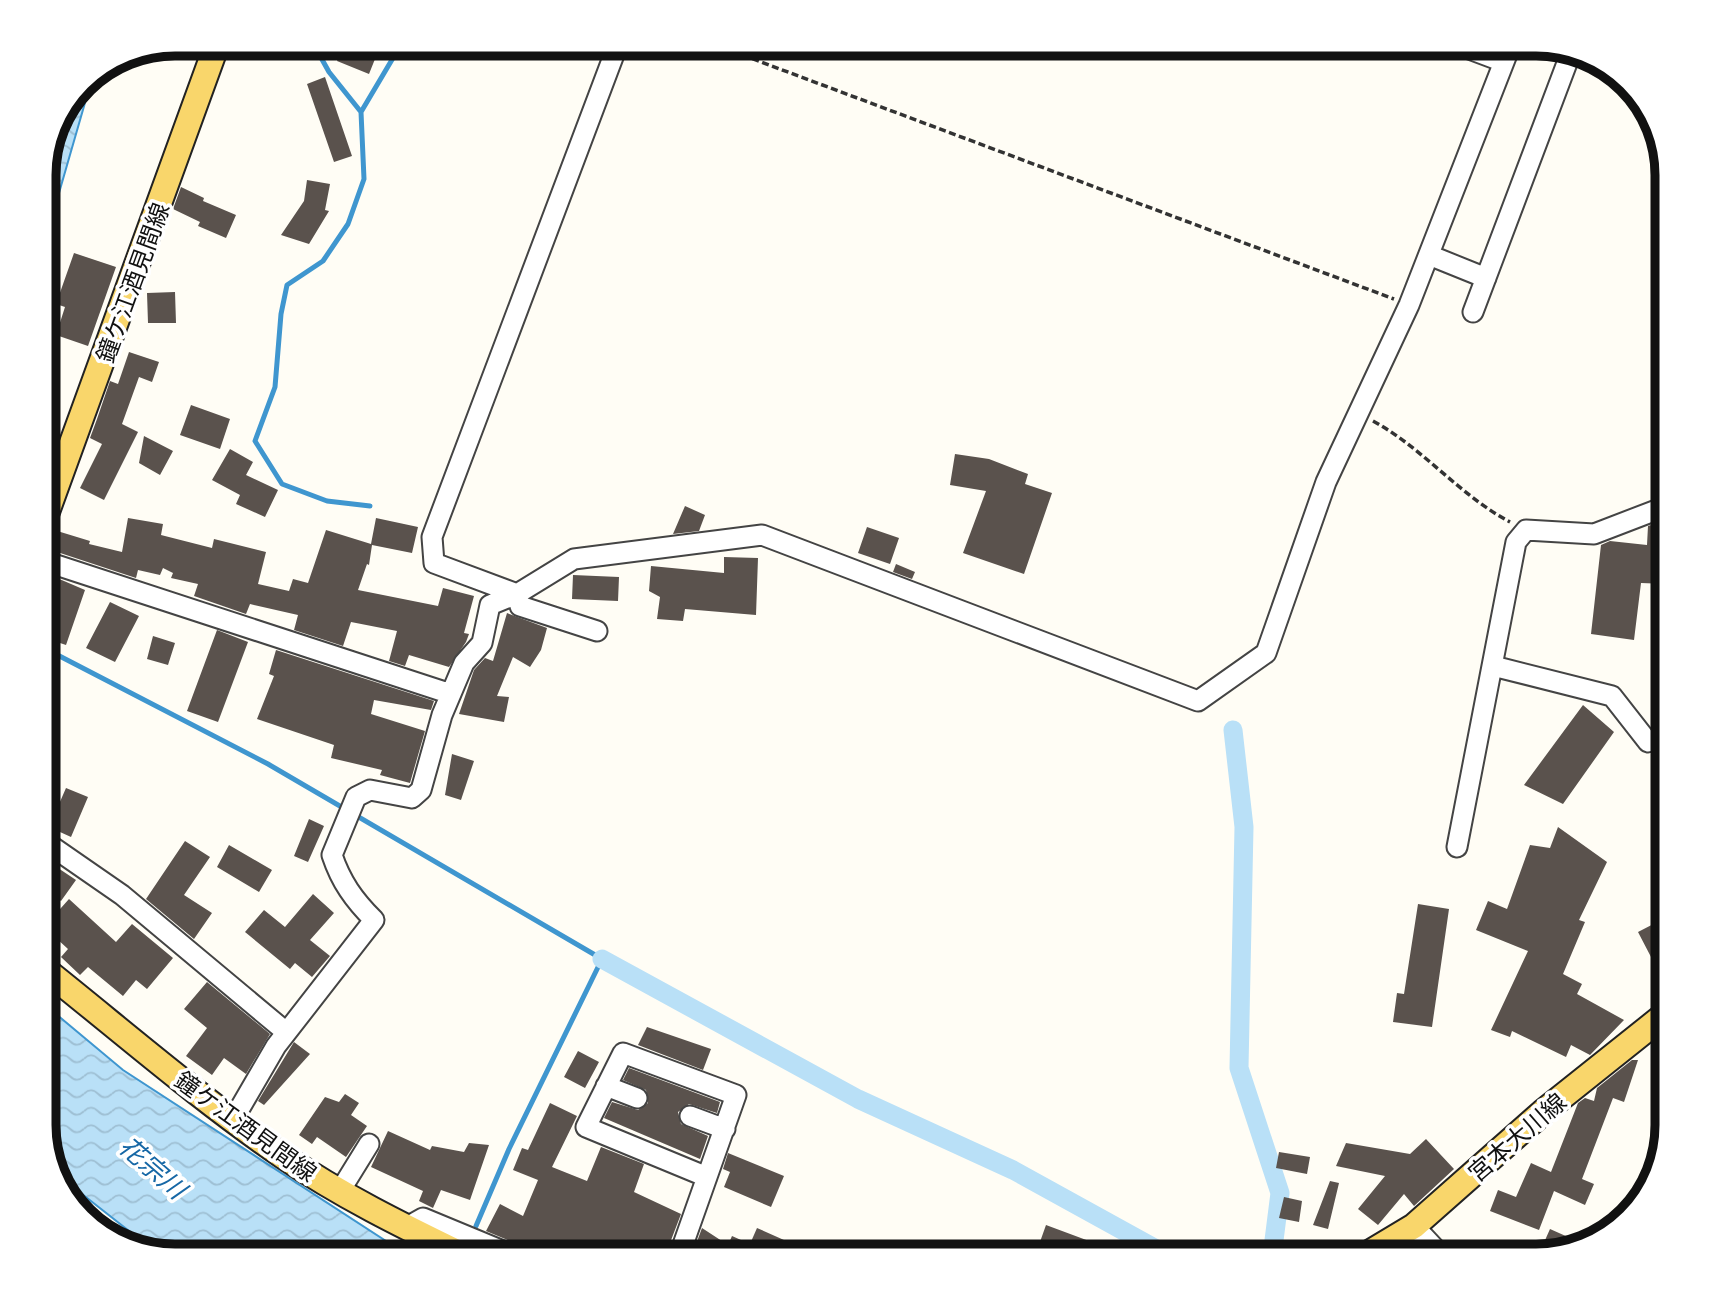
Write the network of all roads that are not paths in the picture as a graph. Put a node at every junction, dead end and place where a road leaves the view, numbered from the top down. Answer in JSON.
{"nodes":[{"id":1,"x":213,"y":56,"type":"edge"},
{"id":2,"x":613,"y":56,"type":"edge"},
{"id":3,"x":1506,"y":56,"type":"edge"},
{"id":4,"x":1568,"y":61,"type":"edge"},
{"id":5,"x":1429,"y":254,"type":"junction"},
{"id":6,"x":1486,"y":278,"type":"junction"},
{"id":7,"x":1473,"y":312,"type":"dead end"},
{"id":8,"x":56,"y":487,"type":"edge"},
{"id":9,"x":1655,"y":511,"type":"edge"},
{"id":10,"x":56,"y":565,"type":"edge"},
{"id":11,"x":517,"y":594,"type":"junction"},
{"id":12,"x":597,"y":631,"type":"dead end"},
{"id":13,"x":1493,"y":666,"type":"junction"},
{"id":14,"x":451,"y":694,"type":"junction"},
{"id":15,"x":1648,"y":742,"type":"dead end"},
{"id":16,"x":1457,"y":847,"type":"dead end"},
{"id":17,"x":56,"y":849,"type":"edge"},
{"id":18,"x":56,"y":979,"type":"edge"},
{"id":19,"x":1655,"y":1023,"type":"edge"},
{"id":20,"x":286,"y":1032,"type":"junction"},
{"id":21,"x":606,"y":1086,"type":"junction"},
{"id":22,"x":637,"y":1098,"type":"dead end"},
{"id":23,"x":690,"y":1116,"type":"dead end"},
{"id":24,"x":233,"y":1120,"type":"junction"},
{"id":25,"x":724,"y":1129,"type":"junction"},
{"id":26,"x":369,"y":1144,"type":"dead end"},
{"id":27,"x":707,"y":1177,"type":"junction"},
{"id":28,"x":340,"y":1191,"type":"junction"},
{"id":29,"x":1414,"y":1226,"type":"junction"},
{"id":30,"x":407,"y":1227,"type":"junction"},
{"id":31,"x":441,"y":1244,"type":"edge"},
{"id":32,"x":486,"y":1244,"type":"edge"},
{"id":33,"x":683,"y":1244,"type":"edge"},
{"id":34,"x":1384,"y":1244,"type":"edge"},
{"id":35,"x":1431,"y":1244,"type":"edge"}],
"edges":[{"from":1,"to":8,"type":"main road","name":"鐘ケ江酒見間線"},
{"from":2,"to":11,"type":"street"},
{"from":3,"to":5,"type":"street"},
{"from":4,"to":6,"type":"street"},
{"from":5,"to":6,"type":"street"},
{"from":5,"to":11,"type":"street"},
{"from":6,"to":7,"type":"street"},
{"from":9,"to":13,"type":"street"},
{"from":10,"to":14,"type":"street"},
{"from":11,"to":12,"type":"street"},
{"from":11,"to":14,"type":"street"},
{"from":13,"to":15,"type":"street"},
{"from":13,"to":16,"type":"street"},
{"from":14,"to":20,"type":"street"},
{"from":17,"to":20,"type":"street"},
{"from":18,"to":24,"type":"main road","name":"鐘ケ江酒見間線"},
{"from":19,"to":29,"type":"main road","name":"宮本大川線"},
{"from":20,"to":24,"type":"street"},
{"from":21,"to":22,"type":"street"},
{"from":21,"to":25,"type":"street"},
{"from":21,"to":27,"type":"street"},
{"from":23,"to":25,"type":"street"},
{"from":24,"to":28,"type":"main road","name":"鐘ケ江酒見間線"},
{"from":25,"to":27,"type":"street"},
{"from":26,"to":28,"type":"street"},
{"from":27,"to":33,"type":"street"},
{"from":28,"to":30,"type":"main road","name":"鐘ケ江酒見間線"},
{"from":29,"to":34,"type":"main road","name":"宮本大川線"},
{"from":29,"to":35,"type":"street"},
{"from":30,"to":31,"type":"main road","name":"鐘ケ江酒見間線"},
{"from":30,"to":32,"type":"street"}]}
